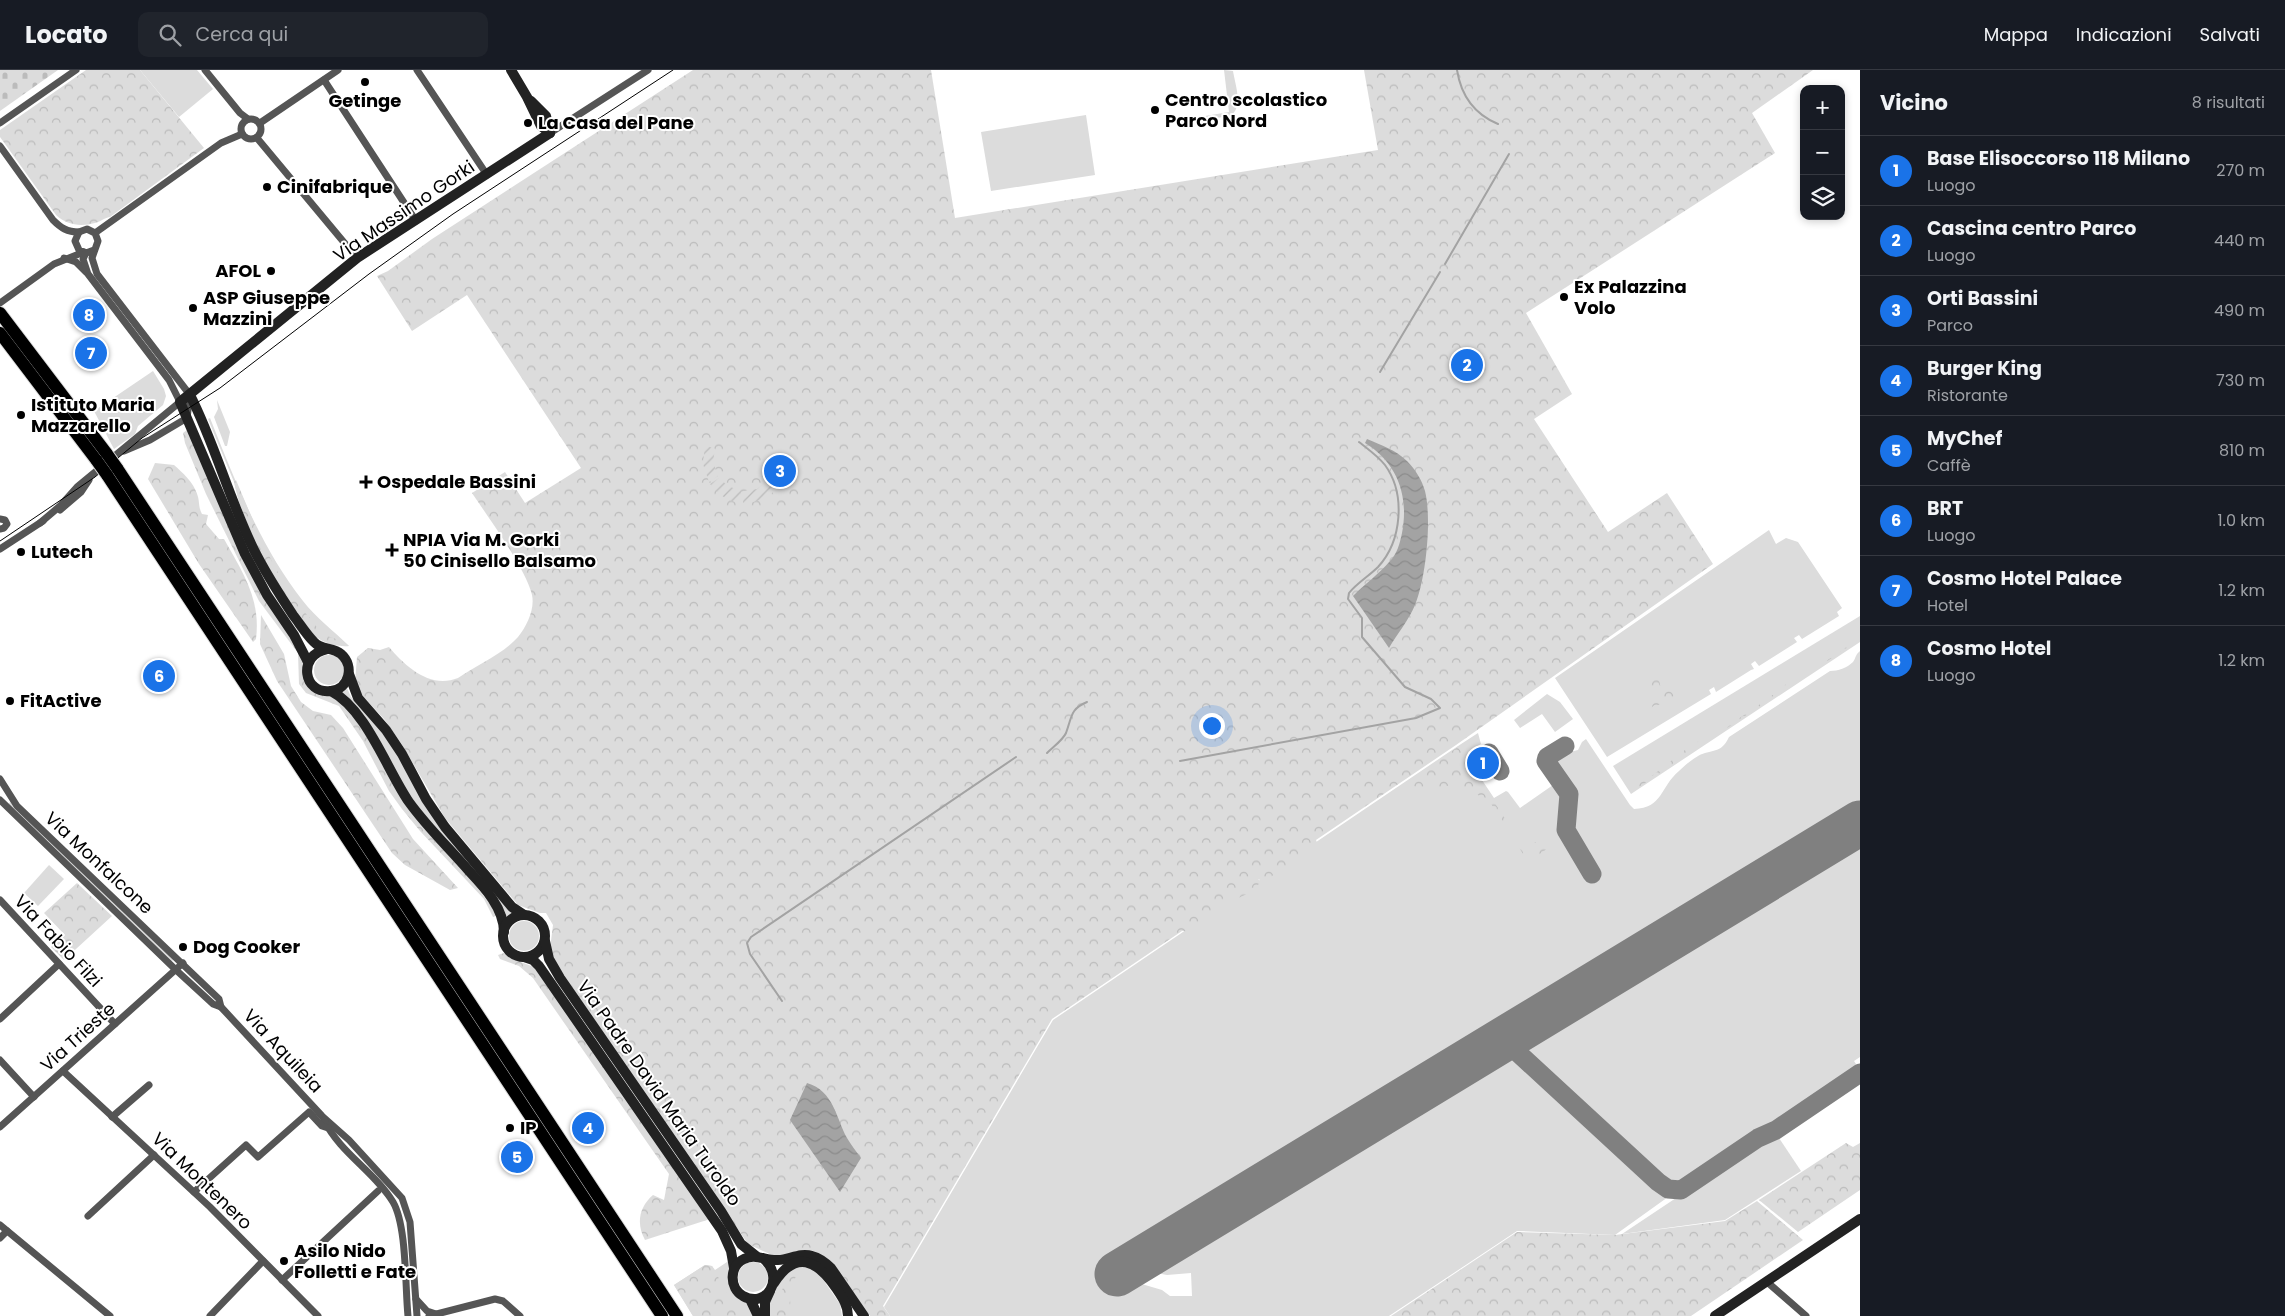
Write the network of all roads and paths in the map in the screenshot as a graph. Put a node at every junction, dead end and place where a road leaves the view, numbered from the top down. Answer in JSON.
{"nodes":[{"id":1,"x":76,"y":70,"type":"edge"},
{"id":2,"x":205,"y":70,"type":"edge"},
{"id":3,"x":338,"y":70,"type":"edge"},
{"id":4,"x":417,"y":70,"type":"edge"},
{"id":5,"x":511,"y":70,"type":"edge"},
{"id":6,"x":648,"y":70,"type":"edge"},
{"id":7,"x":324,"y":80,"type":"junction"},
{"id":8,"x":248,"y":119,"type":"junction"},
{"id":9,"x":0,"y":123,"type":"edge"},
{"id":10,"x":260,"y":123,"type":"junction"},
{"id":11,"x":550,"y":133,"type":"junction"},
{"id":12,"x":242,"y":134,"type":"junction"},
{"id":13,"x":257,"y":138,"type":"junction"},
{"id":14,"x":0,"y":146,"type":"edge"},
{"id":15,"x":486,"y":175,"type":"junction"},
{"id":16,"x":416,"y":221,"type":"junction"},
{"id":17,"x":79,"y":232,"type":"junction"},
{"id":18,"x":95,"y":233,"type":"junction"},
{"id":19,"x":94,"y":250,"type":"junction"},
{"id":20,"x":85,"y":252,"type":"junction"},
{"id":21,"x":64,"y":258,"type":"junction"},
{"id":22,"x":357,"y":258,"type":"junction"},
{"id":23,"x":88,"y":274,"type":"junction"},
{"id":24,"x":0,"y":303,"type":"edge"},
{"id":25,"x":0,"y":313,"type":"edge"},
{"id":26,"x":0,"y":333,"type":"edge"},
{"id":27,"x":190,"y":395,"type":"junction"},
{"id":28,"x":180,"y":402,"type":"junction"},
{"id":29,"x":187,"y":418,"type":"junction"},
{"id":30,"x":108,"y":456,"type":"junction"},
{"id":31,"x":112,"y":472,"type":"junction"},
{"id":32,"x":0,"y":518,"type":"edge"},
{"id":33,"x":0,"y":529,"type":"edge"},
{"id":34,"x":0,"y":549,"type":"edge"},
{"id":35,"x":327,"y":649,"type":"junction"},
{"id":36,"x":308,"y":662,"type":"junction"},
{"id":37,"x":349,"y":674,"type":"junction"},
{"id":38,"x":331,"y":691,"type":"junction"},
{"id":39,"x":0,"y":780,"type":"edge"},
{"id":40,"x":0,"y":800,"type":"edge"},
{"id":41,"x":0,"y":900,"type":"edge"},
{"id":42,"x":524,"y":915,"type":"junction"},
{"id":43,"x":504,"y":932,"type":"junction"},
{"id":44,"x":545,"y":941,"type":"junction"},
{"id":45,"x":524,"y":957,"type":"junction"},
{"id":46,"x":59,"y":964,"type":"junction"},
{"id":47,"x":183,"y":964,"type":"junction"},
{"id":48,"x":176,"y":970,"type":"junction"},
{"id":49,"x":221,"y":1007,"type":"junction"},
{"id":50,"x":0,"y":1019,"type":"edge"},
{"id":51,"x":115,"y":1024,"type":"junction"},
{"id":52,"x":0,"y":1060,"type":"edge"},
{"id":53,"x":62,"y":1071,"type":"junction"},
{"id":54,"x":149,"y":1086,"type":"dead end"},
{"id":55,"x":34,"y":1097,"type":"junction"},
{"id":56,"x":322,"y":1116,"type":"junction"},
{"id":57,"x":112,"y":1117,"type":"junction"},
{"id":58,"x":0,"y":1127,"type":"edge"},
{"id":59,"x":328,"y":1128,"type":"junction"},
{"id":60,"x":154,"y":1155,"type":"junction"},
{"id":61,"x":378,"y":1191,"type":"dead end"},
{"id":62,"x":194,"y":1192,"type":"junction"},
{"id":63,"x":88,"y":1216,"type":"dead end"},
{"id":64,"x":1860,"y":1220,"type":"edge"},
{"id":65,"x":0,"y":1225,"type":"edge"},
{"id":66,"x":7,"y":1231,"type":"junction"},
{"id":67,"x":0,"y":1238,"type":"edge"},
{"id":68,"x":760,"y":1258,"type":"junction"},
{"id":69,"x":263,"y":1261,"type":"junction"},
{"id":70,"x":734,"y":1268,"type":"junction"},
{"id":71,"x":282,"y":1280,"type":"junction"},
{"id":72,"x":1766,"y":1281,"type":"junction"},
{"id":73,"x":772,"y":1287,"type":"junction"},
{"id":74,"x":416,"y":1299,"type":"junction"},
{"id":75,"x":750,"y":1299,"type":"junction"},
{"id":76,"x":433,"y":1315,"type":"edge"},
{"id":77,"x":110,"y":1316,"type":"edge"},
{"id":78,"x":210,"y":1316,"type":"edge"},
{"id":79,"x":318,"y":1316,"type":"edge"},
{"id":80,"x":408,"y":1316,"type":"edge"},
{"id":81,"x":417,"y":1316,"type":"edge"},
{"id":82,"x":520,"y":1316,"type":"edge"},
{"id":83,"x":662,"y":1316,"type":"edge"},
{"id":84,"x":677,"y":1316,"type":"edge"},
{"id":85,"x":758,"y":1316,"type":"edge"},
{"id":86,"x":765,"y":1316,"type":"edge"},
{"id":87,"x":848,"y":1316,"type":"edge"},
{"id":88,"x":864,"y":1316,"type":"edge"},
{"id":89,"x":1716,"y":1316,"type":"edge"},
{"id":90,"x":1806,"y":1316,"type":"edge"}],
"edges":[{"from":1,"to":9,"type":"street"},
{"from":2,"to":8,"type":"street"},
{"from":3,"to":7,"type":"street"},
{"from":4,"to":15,"type":"street"},
{"from":5,"to":11,"type":"street"},
{"from":6,"to":11,"type":"street","name":"Via Massimo Gorki"},
{"from":7,"to":10,"type":"street"},
{"from":7,"to":16,"type":"street"},
{"from":8,"to":10,"type":"street"},
{"from":8,"to":12,"type":"street"},
{"from":10,"to":13,"type":"street"},
{"from":11,"to":15,"type":"street","name":"Via Massimo Gorki"},
{"from":12,"to":13,"type":"street"},
{"from":12,"to":18,"type":"street"},
{"from":13,"to":22,"type":"street"},
{"from":14,"to":17,"type":"street"},
{"from":15,"to":16,"type":"street","name":"Via Massimo Gorki"},
{"from":16,"to":22,"type":"street","name":"Via Massimo Gorki"},
{"from":17,"to":18,"type":"street"},
{"from":17,"to":20,"type":"street"},
{"from":18,"to":19,"type":"street"},
{"from":19,"to":20,"type":"street"},
{"from":19,"to":27,"type":"street"},
{"from":20,"to":21,"type":"street"},
{"from":20,"to":23,"type":"street"},
{"from":21,"to":23,"type":"street"},
{"from":21,"to":24,"type":"street"},
{"from":22,"to":27,"type":"street","name":"Via Massimo Gorki"},
{"from":23,"to":28,"type":"street"},
{"from":25,"to":30,"type":"highway"},
{"from":26,"to":30,"type":"highway"},
{"from":27,"to":28,"type":"street","name":"Via Massimo Gorki"},
{"from":27,"to":29,"type":"street"},
{"from":27,"to":35,"type":"street"},
{"from":28,"to":29,"type":"street"},
{"from":28,"to":30,"type":"street","name":"Via Massimo Gorki"},
{"from":29,"to":30,"type":"street","name":"Via Massimo Gorki"},
{"from":29,"to":36,"type":"street"},
{"from":30,"to":31,"type":"highway","bridge":true},
{"from":30,"to":34,"type":"street","name":"Via Massimo Gorki"},
{"from":31,"to":83,"type":"highway"},
{"from":31,"to":84,"type":"highway"},
{"from":32,"to":33,"type":"street"},
{"from":35,"to":36,"type":"street"},
{"from":35,"to":37,"type":"street"},
{"from":36,"to":38,"type":"street"},
{"from":37,"to":38,"type":"street"},
{"from":37,"to":42,"type":"street"},
{"from":38,"to":43,"type":"street"},
{"from":39,"to":47,"type":"street","name":"Via Monfalcone"},
{"from":40,"to":48,"type":"street","name":"Via Monfalcone"},
{"from":41,"to":46,"type":"street","name":"Via Fabio Filzi"},
{"from":42,"to":43,"type":"street"},
{"from":42,"to":44,"type":"street"},
{"from":43,"to":45,"type":"street"},
{"from":44,"to":45,"type":"street"},
{"from":44,"to":68,"type":"street","name":"Via Padre David Maria Turoldo"},
{"from":45,"to":70,"type":"street","name":"Via Padre David Maria Turoldo"},
{"from":46,"to":50,"type":"street"},
{"from":46,"to":51,"type":"street","name":"Via Fabio Filzi"},
{"from":47,"to":48,"type":"street","name":"Via Trieste"},
{"from":47,"to":49,"type":"street","name":"Via Aquileia"},
{"from":48,"to":49,"type":"street","name":"Via Aquileia"},
{"from":48,"to":51,"type":"street","name":"Via Trieste"},
{"from":49,"to":56,"type":"street","name":"Via Aquileia"},
{"from":51,"to":53,"type":"street","name":"Via Trieste"},
{"from":52,"to":55,"type":"street"},
{"from":53,"to":55,"type":"street","name":"Via Trieste"},
{"from":53,"to":57,"type":"street","name":"Via Montenero"},
{"from":54,"to":57,"type":"street"},
{"from":55,"to":58,"type":"street","name":"Via Trieste"},
{"from":56,"to":59,"type":"street","name":"Via Aquileia"},
{"from":56,"to":74,"type":"street","name":"Via Aquileia"},
{"from":57,"to":60,"type":"street","name":"Via Montenero"},
{"from":59,"to":62,"type":"street"},
{"from":59,"to":80,"type":"street","name":"Via Aquileia"},
{"from":60,"to":62,"type":"street","name":"Via Montenero"},
{"from":60,"to":63,"type":"street"},
{"from":61,"to":71,"type":"street"},
{"from":62,"to":69,"type":"street","name":"Via Montenero"},
{"from":64,"to":72,"type":"street"},
{"from":65,"to":66,"type":"street"},
{"from":66,"to":67,"type":"street"},
{"from":66,"to":77,"type":"street"},
{"from":68,"to":70,"type":"street"},
{"from":68,"to":73,"type":"street"},
{"from":68,"to":88,"type":"street"},
{"from":69,"to":71,"type":"street","name":"Via Montenero"},
{"from":69,"to":78,"type":"street"},
{"from":70,"to":75,"type":"street"},
{"from":71,"to":79,"type":"street","name":"Via Montenero"},
{"from":72,"to":89,"type":"street"},
{"from":72,"to":90,"type":"street"},
{"from":73,"to":75,"type":"street"},
{"from":73,"to":86,"type":"street"},
{"from":73,"to":87,"type":"street"},
{"from":74,"to":76,"type":"street"},
{"from":74,"to":81,"type":"street","name":"Via Aquileia"},
{"from":75,"to":85,"type":"street"},
{"from":76,"to":82,"type":"street"}]}
